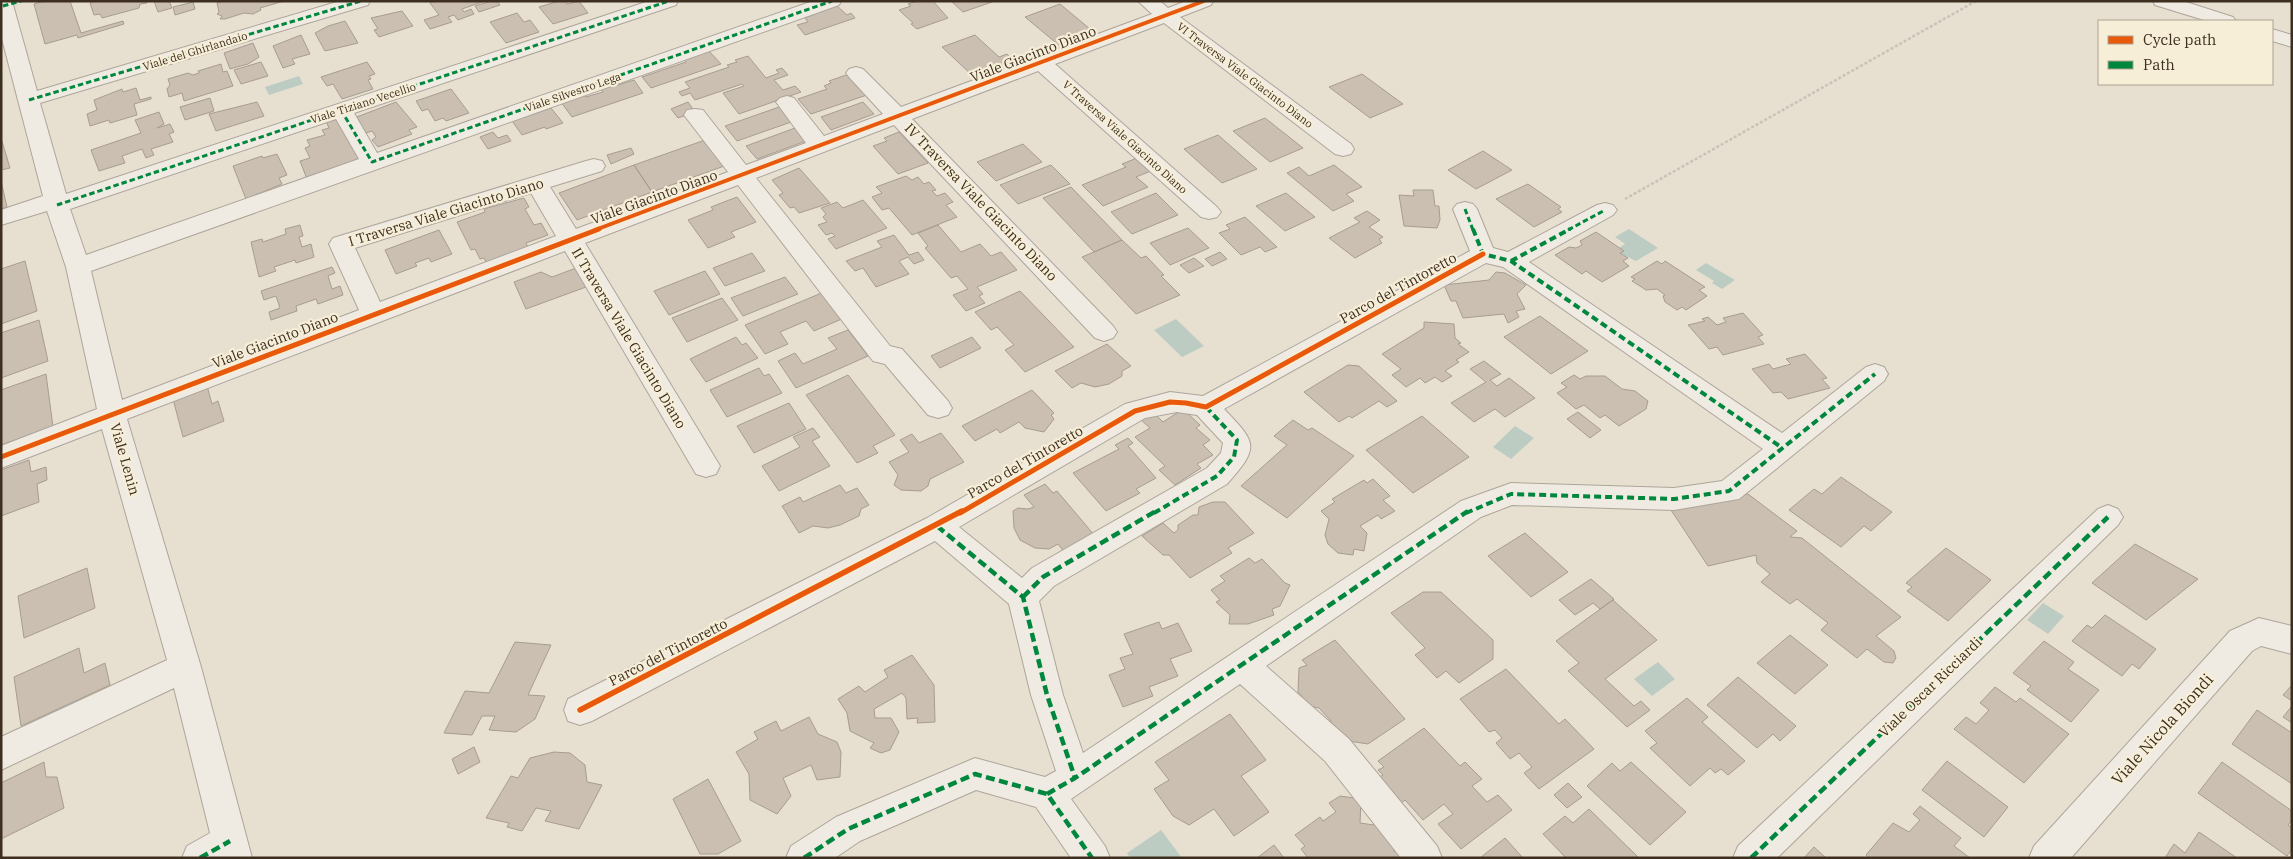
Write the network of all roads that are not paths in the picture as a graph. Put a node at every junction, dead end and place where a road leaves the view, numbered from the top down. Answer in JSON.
{"nodes":[{"id":1,"x":360,"y":1,"type":"edge"},
{"id":2,"x":669,"y":1,"type":"edge"},
{"id":3,"x":832,"y":1,"type":"edge"},
{"id":4,"x":1147,"y":1,"type":"edge"},
{"id":5,"x":1204,"y":1,"type":"edge"},
{"id":6,"x":2162,"y":1,"type":"edge"},
{"id":7,"x":9,"y":3,"type":"edge"},
{"id":8,"x":1166,"y":16,"type":"junction"},
{"id":9,"x":2223,"y":20,"type":"edge"},
{"id":10,"x":2273,"y":35,"type":"edge"},
{"id":11,"x":2292,"y":42,"type":"edge"},
{"id":12,"x":1042,"y":63,"type":"junction"},
{"id":13,"x":856,"y":74,"type":"dead end"},
{"id":14,"x":29,"y":100,"type":"junction"},
{"id":15,"x":786,"y":102,"type":"dead end"},
{"id":16,"x":341,"y":110,"type":"junction"},
{"id":17,"x":695,"y":115,"type":"dead end"},
{"id":18,"x":899,"y":116,"type":"junction"},
{"id":19,"x":821,"y":146,"type":"junction"},
{"id":20,"x":1343,"y":149,"type":"dead end"},
{"id":21,"x":372,"y":162,"type":"junction"},
{"id":22,"x":594,"y":166,"type":"dead end"},
{"id":23,"x":742,"y":176,"type":"junction"},
{"id":24,"x":538,"y":184,"type":"junction"},
{"id":25,"x":57,"y":202,"type":"junction"},
{"id":26,"x":1465,"y":208,"type":"dead end"},
{"id":27,"x":1605,"y":210,"type":"road end"},
{"id":28,"x":1209,"y":212,"type":"dead end"},
{"id":29,"x":1,"y":218,"type":"edge"},
{"id":30,"x":569,"y":240,"type":"junction"},
{"id":31,"x":1482,"y":254,"type":"junction"},
{"id":32,"x":1511,"y":261,"type":"junction"},
{"id":33,"x":78,"y":267,"type":"junction"},
{"id":34,"x":373,"y":314,"type":"junction"},
{"id":35,"x":1104,"y":332,"type":"dead end"},
{"id":36,"x":882,"y":354,"type":"junction"},
{"id":37,"x":1875,"y":374,"type":"dead end"},
{"id":38,"x":898,"y":385,"type":"dead end"},
{"id":39,"x":1206,"y":407,"type":"junction"},
{"id":40,"x":938,"y":408,"type":"dead end"},
{"id":41,"x":112,"y":415,"type":"junction"},
{"id":42,"x":1781,"y":447,"type":"junction"},
{"id":43,"x":1,"y":457,"type":"edge"},
{"id":44,"x":706,"y":466,"type":"dead end"},
{"id":45,"x":2108,"y":517,"type":"dead end"},
{"id":46,"x":937,"y":526,"type":"junction"},
{"id":47,"x":1023,"y":597,"type":"junction"},
{"id":48,"x":2292,"y":640,"type":"edge"},
{"id":49,"x":1242,"y":665,"type":"junction"},
{"id":50,"x":185,"y":667,"type":"junction"},
{"id":51,"x":580,"y":710,"type":"dead end"},
{"id":52,"x":1,"y":754,"type":"edge"},
{"id":53,"x":1061,"y":786,"type":"junction"},
{"id":54,"x":232,"y":850,"type":"edge"},
{"id":55,"x":200,"y":858,"type":"edge"},
{"id":56,"x":804,"y":858,"type":"edge"},
{"id":57,"x":1092,"y":858,"type":"edge"},
{"id":58,"x":1424,"y":858,"type":"edge"},
{"id":59,"x":1751,"y":858,"type":"edge"},
{"id":60,"x":2047,"y":858,"type":"edge"}],
"edges":[{"from":1,"to":14,"type":"street","name":"Viale del Ghirlandaio"},
{"from":2,"to":16,"type":"street","name":"Viale Tiziano Vecellio"},
{"from":3,"to":21,"type":"street","name":"Viale Silvestro Lega"},
{"from":4,"to":8,"type":"street","name":"VI Traversa Viale Giacinto Diano"},
{"from":5,"to":8,"type":"street","name":"Viale Giacinto Diano"},
{"from":6,"to":9,"type":"street"},
{"from":7,"to":14,"type":"street","name":"Viale Lenin"},
{"from":8,"to":12,"type":"street","name":"Viale Giacinto Diano"},
{"from":8,"to":20,"type":"street","name":"VI Traversa Viale Giacinto Diano"},
{"from":10,"to":11,"type":"street"},
{"from":12,"to":18,"type":"street","name":"Viale Giacinto Diano"},
{"from":12,"to":28,"type":"street","name":"V Traversa Viale Giacinto Diano"},
{"from":13,"to":18,"type":"street","name":"IV Traversa Viale Giacinto Diano"},
{"from":14,"to":25,"type":"street","name":"Viale Lenin"},
{"from":15,"to":19,"type":"street"},
{"from":16,"to":21,"type":"street"},
{"from":16,"to":25,"type":"street","name":"Viale Tiziano Vecellio"},
{"from":17,"to":23,"type":"street"},
{"from":18,"to":19,"type":"street","name":"Viale Giacinto Diano"},
{"from":18,"to":35,"type":"street","name":"IV Traversa Viale Giacinto Diano"},
{"from":19,"to":23,"type":"street","name":"Viale Giacinto Diano"},
{"from":21,"to":33,"type":"street","name":"Viale Silvestro Lega"},
{"from":22,"to":24,"type":"street","name":"I Traversa Viale Giacinto Diano"},
{"from":23,"to":30,"type":"street","name":"Viale Giacinto Diano"},
{"from":23,"to":36,"type":"street"},
{"from":24,"to":30,"type":"street","name":"II Traversa Viale Giacinto Diano"},
{"from":24,"to":34,"type":"street","name":"I Traversa Viale Giacinto Diano"},
{"from":25,"to":29,"type":"street","name":"Viale Tiziano Vecellio"},
{"from":25,"to":33,"type":"street","name":"Viale Lenin"},
{"from":26,"to":31,"type":"street"},
{"from":27,"to":32,"type":"street"},
{"from":30,"to":34,"type":"street","name":"Viale Giacinto Diano"},
{"from":30,"to":44,"type":"street","name":"II Traversa Viale Giacinto Diano"},
{"from":31,"to":32,"type":"street"},
{"from":31,"to":39,"type":"street","name":"Parco del Tintoretto"},
{"from":32,"to":42,"type":"street"},
{"from":33,"to":41,"type":"street","name":"Viale Lenin"},
{"from":34,"to":41,"type":"street","name":"Viale Giacinto Diano"},
{"from":36,"to":38,"type":"street"},
{"from":36,"to":40,"type":"street"},
{"from":37,"to":42,"type":"street"},
{"from":39,"to":46,"type":"street","name":"Parco del Tintoretto"},
{"from":39,"to":47,"type":"street"},
{"from":41,"to":43,"type":"street","name":"Viale Giacinto Diano"},
{"from":41,"to":50,"type":"street","name":"Viale Lenin"},
{"from":42,"to":49,"type":"street"},
{"from":45,"to":59,"type":"street","name":"Viale Oscar Ricciardi"},
{"from":46,"to":47,"type":"street"},
{"from":46,"to":51,"type":"street","name":"Parco del Tintoretto"},
{"from":47,"to":53,"type":"street"},
{"from":48,"to":60,"type":"street","name":"Viale Nicola Biondi"},
{"from":49,"to":53,"type":"street"},
{"from":49,"to":58,"type":"street"},
{"from":50,"to":52,"type":"street"},
{"from":50,"to":54,"type":"street","name":"Viale Lenin"},
{"from":53,"to":56,"type":"street"},
{"from":53,"to":57,"type":"street"},
{"from":54,"to":55,"type":"street"}]}
